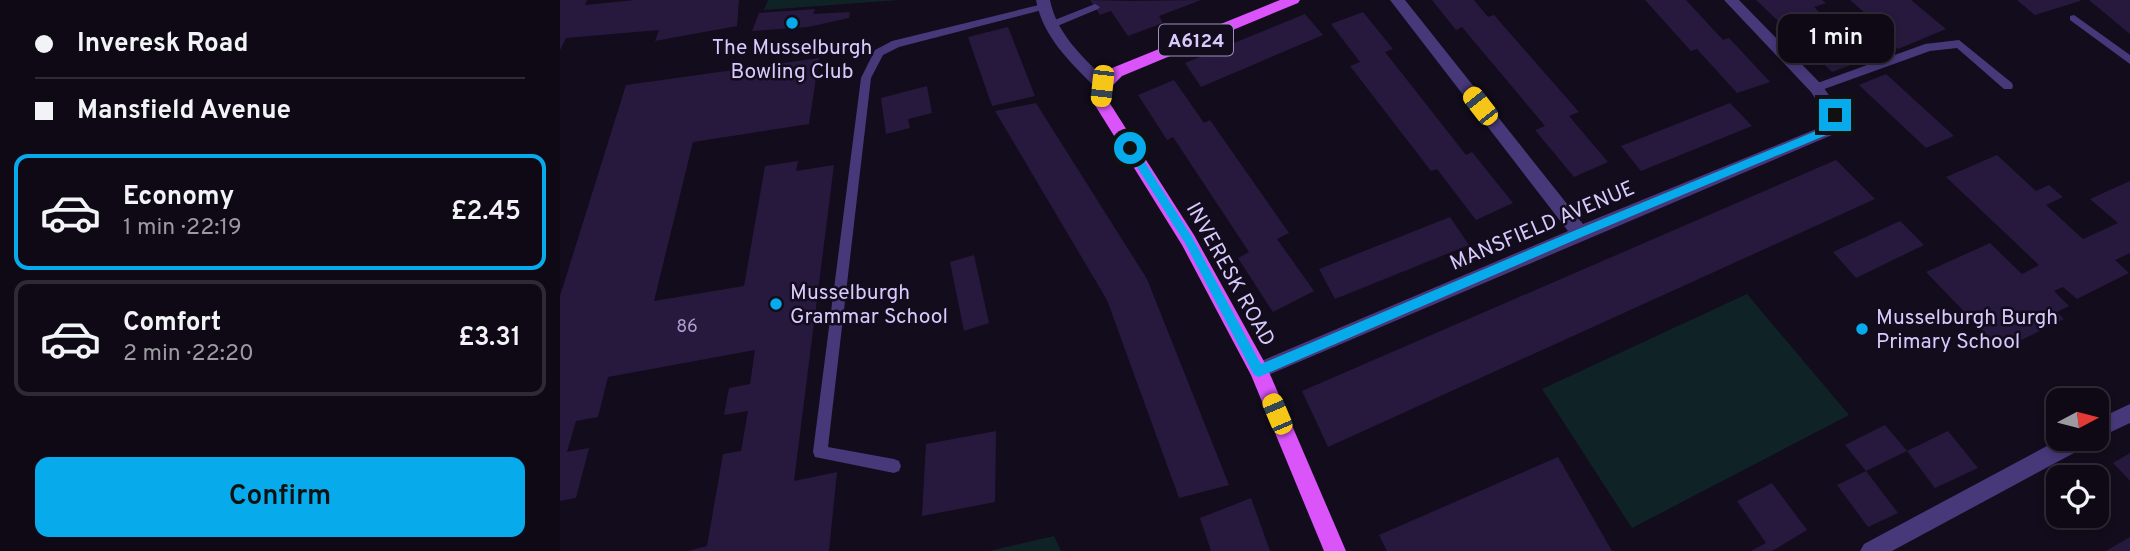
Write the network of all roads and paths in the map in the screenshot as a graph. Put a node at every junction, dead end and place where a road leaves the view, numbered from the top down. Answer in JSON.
{"nodes":[{"id":1,"x":1293,"y":0,"type":"edge"},
{"id":2,"x":1397,"y":0,"type":"edge"},
{"id":3,"x":1731,"y":0,"type":"edge"},
{"id":4,"x":1043,"y":3,"type":"edge"},
{"id":5,"x":1095,"y":7,"type":"dead end"},
{"id":6,"x":2074,"y":18,"type":"dead end"},
{"id":7,"x":1051,"y":25,"type":"junction"},
{"id":8,"x":2130,"y":60,"type":"edge"},
{"id":9,"x":1102,"y":86,"type":"junction"},
{"id":10,"x":2008,"y":86,"type":"dead end"},
{"id":11,"x":1816,"y":88,"type":"junction"},
{"id":12,"x":1580,"y":233,"type":"junction"},
{"id":13,"x":1259,"y":371,"type":"junction"},
{"id":14,"x":2130,"y":413,"type":"edge"},
{"id":15,"x":2109,"y":424,"type":"edge"},
{"id":16,"x":2056,"y":452,"type":"edge"},
{"id":17,"x":894,"y":466,"type":"dead end"},
{"id":18,"x":1335,"y":551,"type":"edge"},
{"id":19,"x":1871,"y":551,"type":"edge"}],
"edges":[{"from":1,"to":9,"type":"main road","number":"A6124"},
{"from":2,"to":12,"type":"street"},
{"from":3,"to":11,"type":"street"},
{"from":4,"to":7,"type":"street","name":"INVERESK ROAD"},
{"from":4,"to":17,"type":"lane"},
{"from":5,"to":7,"type":"lane"},
{"from":6,"to":8,"type":"lane"},
{"from":7,"to":9,"type":"street","name":"INVERESK ROAD"},
{"from":9,"to":13,"type":"main road","name":"INVERESK ROAD"},
{"from":10,"to":11,"type":"lane"},
{"from":11,"to":12,"type":"street","name":"MANSFIELD AVENUE"},
{"from":12,"to":13,"type":"street","name":"MANSFIELD AVENUE"},
{"from":13,"to":18,"type":"main road","name":"INVERESK ROAD"},
{"from":14,"to":15,"type":"street"},
{"from":16,"to":19,"type":"street"}]}
